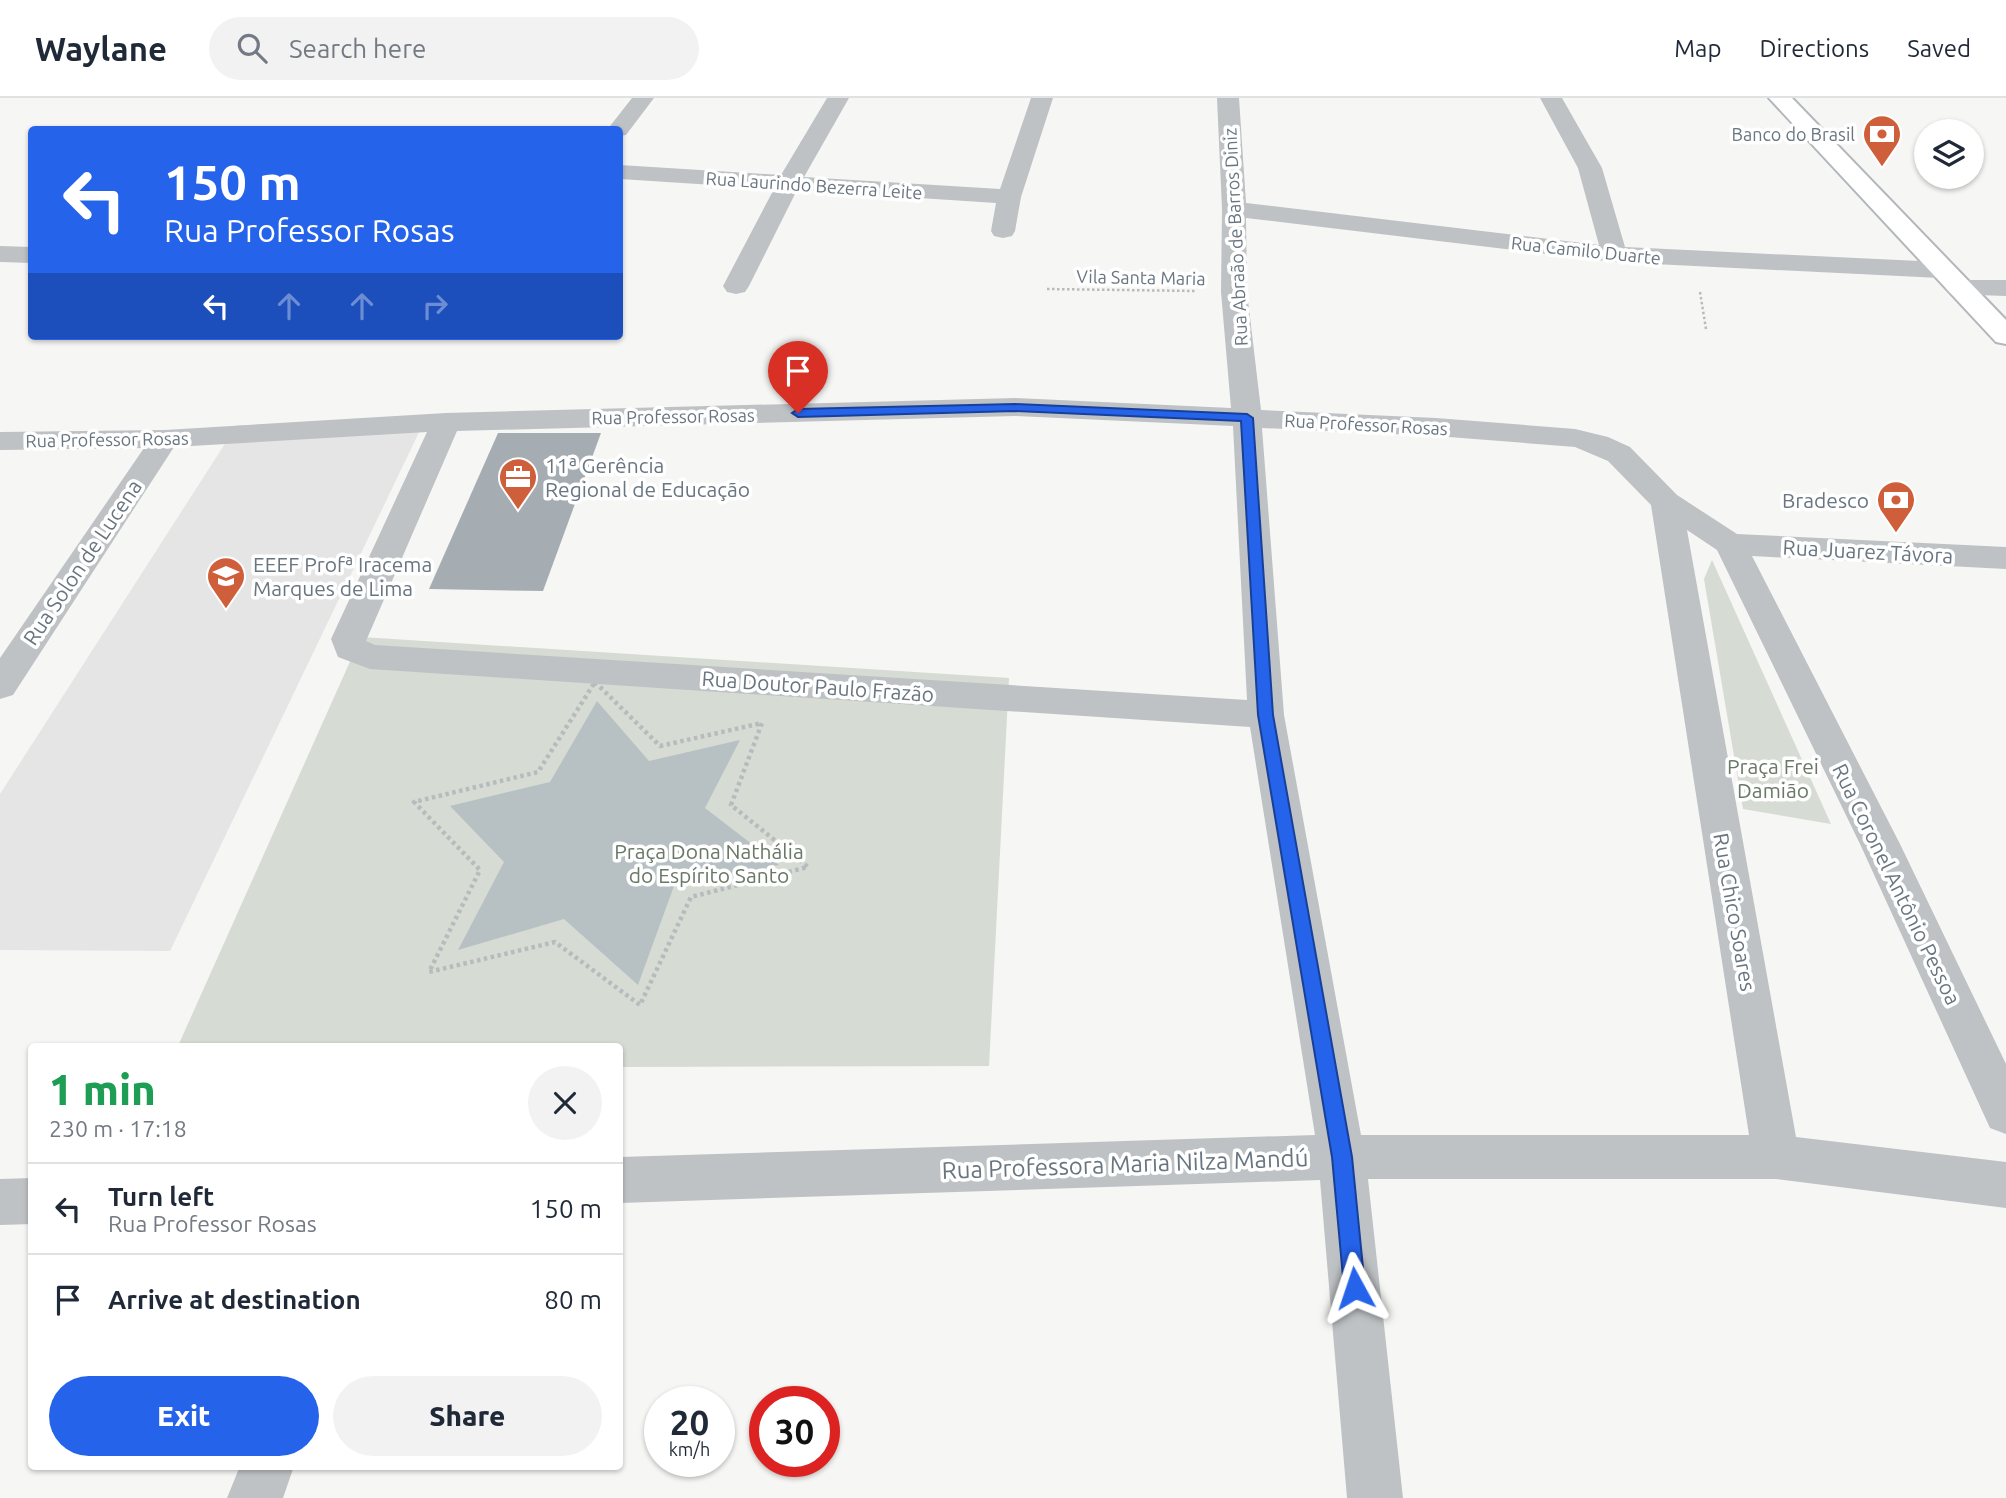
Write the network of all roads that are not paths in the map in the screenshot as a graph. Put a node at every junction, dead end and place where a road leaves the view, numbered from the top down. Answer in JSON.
{"nodes":[{"id":1,"x":643,"y":98,"type":"edge"},
{"id":2,"x":838,"y":98,"type":"edge"},
{"id":3,"x":1042,"y":98,"type":"edge"},
{"id":4,"x":1228,"y":98,"type":"edge"},
{"id":5,"x":1551,"y":98,"type":"edge"},
{"id":6,"x":1780,"y":98,"type":"edge"},
{"id":7,"x":621,"y":126,"type":"edge"},
{"id":8,"x":623,"y":172,"type":"edge"},
{"id":9,"x":788,"y":184,"type":"junction"},
{"id":10,"x":1009,"y":197,"type":"junction"},
{"id":11,"x":1234,"y":209,"type":"junction"},
{"id":12,"x":1003,"y":231,"type":"dead end"},
{"id":13,"x":0,"y":254,"type":"edge"},
{"id":14,"x":1614,"y":254,"type":"junction"},
{"id":15,"x":28,"y":255,"type":"edge"},
{"id":16,"x":1949,"y":279,"type":"junction"},
{"id":17,"x":736,"y":286,"type":"dead end"},
{"id":18,"x":2006,"y":288,"type":"edge"},
{"id":19,"x":2002,"y":327,"type":"edge"},
{"id":20,"x":1247,"y":418,"type":"junction"},
{"id":21,"x":446,"y":422,"type":"junction"},
{"id":22,"x":165,"y":439,"type":"junction"},
{"id":23,"x":0,"y":441,"type":"edge"},
{"id":24,"x":1666,"y":502,"type":"junction"},
{"id":25,"x":1730,"y":544,"type":"junction"},
{"id":26,"x":2006,"y":558,"type":"edge"},
{"id":27,"x":0,"y":686,"type":"edge"},
{"id":28,"x":1266,"y":715,"type":"junction"},
{"id":29,"x":2006,"y":1113,"type":"edge"},
{"id":30,"x":1342,"y":1157,"type":"junction"},
{"id":31,"x":1776,"y":1157,"type":"junction"},
{"id":32,"x":623,"y":1180,"type":"edge"},
{"id":33,"x":2006,"y":1185,"type":"edge"},
{"id":34,"x":28,"y":1201,"type":"edge"},
{"id":35,"x":0,"y":1202,"type":"edge"},
{"id":36,"x":266,"y":1470,"type":"edge"},
{"id":37,"x":255,"y":1498,"type":"edge"},
{"id":38,"x":1375,"y":1498,"type":"edge"}],
"edges":[{"from":1,"to":7,"type":"street"},
{"from":2,"to":9,"type":"street"},
{"from":3,"to":10,"type":"street"},
{"from":4,"to":11,"type":"street","name":"Rua Abraão de Barros Diniz"},
{"from":5,"to":14,"type":"street"},
{"from":6,"to":16,"type":"main road"},
{"from":8,"to":9,"type":"street","name":"Rua Laurindo Bezerra Leite"},
{"from":9,"to":10,"type":"street","name":"Rua Laurindo Bezerra Leite"},
{"from":9,"to":17,"type":"street"},
{"from":10,"to":12,"type":"street"},
{"from":11,"to":14,"type":"street","name":"Rua Camilo Duarte"},
{"from":11,"to":20,"type":"street","name":"Rua Abraão de Barros Diniz"},
{"from":13,"to":15,"type":"street"},
{"from":14,"to":16,"type":"street","name":"Rua Camilo Duarte"},
{"from":16,"to":18,"type":"street","name":"Rua Camilo Duarte"},
{"from":16,"to":19,"type":"main road"},
{"from":20,"to":21,"type":"street","name":"Rua Professor Rosas"},
{"from":20,"to":24,"type":"street","name":"Rua Professor Rosas"},
{"from":20,"to":28,"type":"street","name":"Rua Abraão de Barros Diniz"},
{"from":21,"to":22,"type":"street","name":"Rua Professor Rosas"},
{"from":21,"to":28,"type":"street","name":"Rua Doutor Paulo Frazão"},
{"from":22,"to":23,"type":"street","name":"Rua Professor Rosas"},
{"from":22,"to":27,"type":"street","name":"Rua Solon de Lucena"},
{"from":24,"to":25,"type":"street","name":"Rua Professor Rosas"},
{"from":24,"to":31,"type":"street","name":"Rua Chico Soares"},
{"from":25,"to":26,"type":"street","name":"Rua Juarez Távora"},
{"from":25,"to":29,"type":"street","name":"Rua Coronel Antônio Pessoa"},
{"from":28,"to":30,"type":"street","name":"Rua Abraão de Barros Diniz"},
{"from":30,"to":31,"type":"street","name":"Rua Professora Maria Nilza Mandú"},
{"from":30,"to":32,"type":"street","name":"Rua Professora Maria Nilza Mandú"},
{"from":30,"to":38,"type":"street","name":"Rua Abraão de Barros Diniz"},
{"from":31,"to":33,"type":"street","name":"Rua Professora Maria Nilza Mandú"},
{"from":34,"to":35,"type":"street"},
{"from":36,"to":37,"type":"street"}]}
